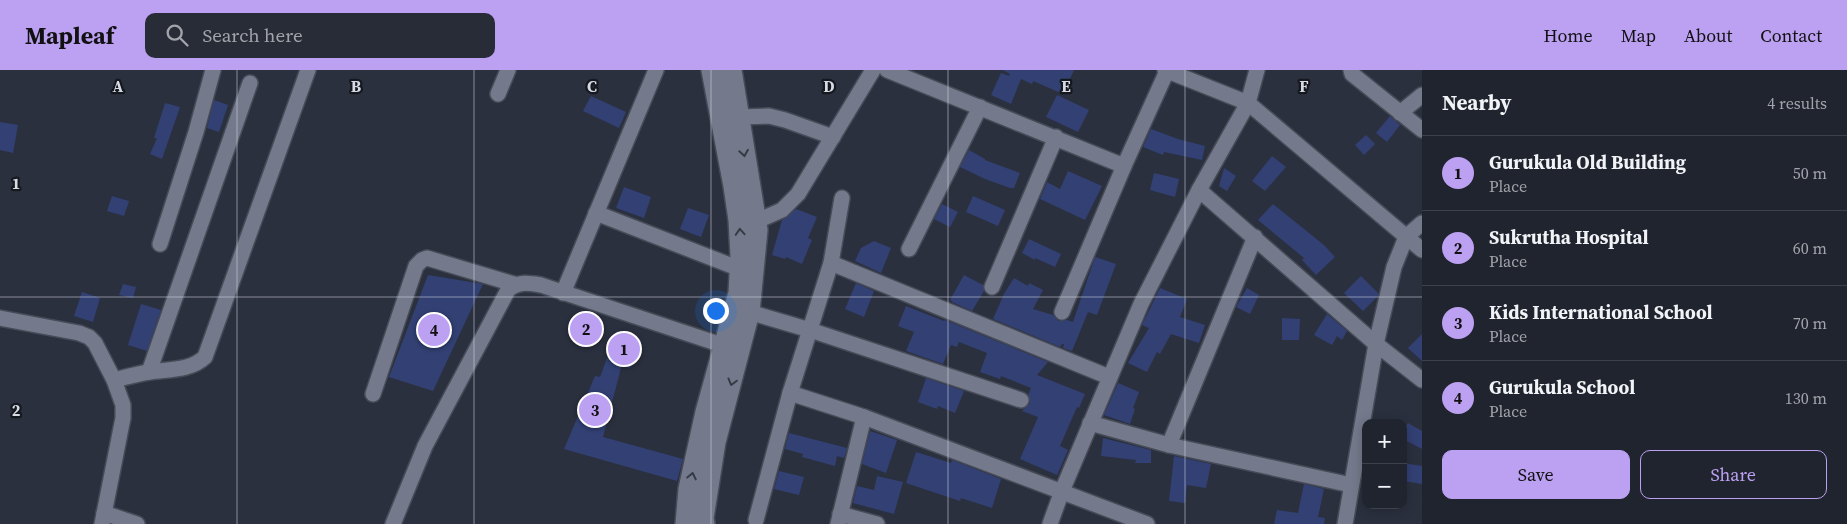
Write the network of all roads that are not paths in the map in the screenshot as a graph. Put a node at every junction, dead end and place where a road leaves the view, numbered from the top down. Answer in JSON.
{"nodes":[{"id":1,"x":213,"y":70,"type":"edge"},
{"id":2,"x":308,"y":70,"type":"edge"},
{"id":3,"x":508,"y":70,"type":"edge"},
{"id":4,"x":656,"y":70,"type":"edge"},
{"id":5,"x":712,"y":70,"type":"edge"},
{"id":6,"x":731,"y":70,"type":"edge"},
{"id":7,"x":873,"y":70,"type":"edge"},
{"id":8,"x":887,"y":70,"type":"edge"},
{"id":9,"x":1166,"y":70,"type":"edge"},
{"id":10,"x":1258,"y":70,"type":"edge"},
{"id":11,"x":1351,"y":70,"type":"edge"},
{"id":12,"x":1187,"y":74,"type":"edge"},
{"id":13,"x":250,"y":83,"type":"dead end"},
{"id":14,"x":498,"y":94,"type":"dead end"},
{"id":15,"x":1422,"y":95,"type":"edge"},
{"id":16,"x":1248,"y":103,"type":"junction"},
{"id":17,"x":980,"y":107,"type":"junction"},
{"id":18,"x":1400,"y":113,"type":"junction"},
{"id":19,"x":738,"y":117,"type":"junction"},
{"id":20,"x":1422,"y":130,"type":"edge"},
{"id":21,"x":832,"y":137,"type":"junction"},
{"id":22,"x":1056,"y":137,"type":"junction"},
{"id":23,"x":1124,"y":166,"type":"junction"},
{"id":24,"x":1199,"y":190,"type":"junction"},
{"id":25,"x":842,"y":198,"type":"dead end"},
{"id":26,"x":596,"y":213,"type":"junction"},
{"id":27,"x":755,"y":222,"type":"junction"},
{"id":28,"x":1422,"y":223,"type":"edge"},
{"id":29,"x":1255,"y":237,"type":"junction"},
{"id":30,"x":1406,"y":237,"type":"junction"},
{"id":31,"x":160,"y":244,"type":"dead end"},
{"id":32,"x":908,"y":249,"type":"dead end"},
{"id":33,"x":1422,"y":250,"type":"edge"},
{"id":34,"x":831,"y":263,"type":"junction"},
{"id":35,"x":740,"y":269,"type":"junction"},
{"id":36,"x":514,"y":284,"type":"junction"},
{"id":37,"x":992,"y":287,"type":"dead end"},
{"id":38,"x":563,"y":293,"type":"junction"},
{"id":39,"x":749,"y":312,"type":"junction"},
{"id":40,"x":1062,"y":312,"type":"dead end"},
{"id":41,"x":0,"y":318,"type":"edge"},
{"id":42,"x":810,"y":330,"type":"junction"},
{"id":43,"x":1376,"y":344,"type":"junction"},
{"id":44,"x":732,"y":348,"type":"junction"},
{"id":45,"x":148,"y":372,"type":"junction"},
{"id":46,"x":1110,"y":377,"type":"junction"},
{"id":47,"x":114,"y":380,"type":"junction"},
{"id":48,"x":1422,"y":380,"type":"edge"},
{"id":49,"x":790,"y":393,"type":"junction"},
{"id":50,"x":373,"y":394,"type":"dead end"},
{"id":51,"x":1021,"y":400,"type":"dead end"},
{"id":52,"x":864,"y":417,"type":"junction"},
{"id":53,"x":1090,"y":423,"type":"junction"},
{"id":54,"x":1169,"y":445,"type":"junction"},
{"id":55,"x":1351,"y":485,"type":"junction"},
{"id":56,"x":1062,"y":491,"type":"junction"},
{"id":57,"x":103,"y":519,"type":"edge"},
{"id":58,"x":839,"y":519,"type":"edge"},
{"id":59,"x":756,"y":520,"type":"dead end"},
{"id":60,"x":137,"y":524,"type":"edge"},
{"id":61,"x":392,"y":524,"type":"edge"},
{"id":62,"x":686,"y":524,"type":"edge"},
{"id":63,"x":704,"y":524,"type":"edge"},
{"id":64,"x":877,"y":524,"type":"edge"},
{"id":65,"x":1050,"y":524,"type":"edge"},
{"id":66,"x":1147,"y":524,"type":"edge"},
{"id":67,"x":1345,"y":524,"type":"edge"}],
"edges":[{"from":1,"to":31,"type":"street"},
{"from":2,"to":45,"type":"street"},
{"from":3,"to":14,"type":"street"},
{"from":4,"to":26,"type":"street"},
{"from":35,"to":5,"type":"street","one_way":true},
{"from":6,"to":19,"type":"street"},
{"from":7,"to":21,"type":"street"},
{"from":8,"to":17,"type":"street"},
{"from":9,"to":12,"type":"street"},
{"from":9,"to":23,"type":"street"},
{"from":10,"to":16,"type":"street"},
{"from":11,"to":18,"type":"street"},
{"from":12,"to":16,"type":"street"},
{"from":13,"to":45,"type":"street"},
{"from":15,"to":18,"type":"street"},
{"from":16,"to":24,"type":"street"},
{"from":16,"to":30,"type":"street"},
{"from":17,"to":22,"type":"street"},
{"from":17,"to":32,"type":"street"},
{"from":18,"to":20,"type":"street"},
{"from":19,"to":21,"type":"street"},
{"from":19,"to":27,"type":"street","one_way":true},
{"from":21,"to":27,"type":"street"},
{"from":22,"to":23,"type":"street"},
{"from":22,"to":37,"type":"street"},
{"from":23,"to":40,"type":"street"},
{"from":24,"to":29,"type":"street"},
{"from":24,"to":46,"type":"street"},
{"from":25,"to":34,"type":"street"},
{"from":26,"to":35,"type":"street"},
{"from":26,"to":38,"type":"street"},
{"from":27,"to":39,"type":"street"},
{"from":28,"to":30,"type":"street"},
{"from":29,"to":43,"type":"street"},
{"from":29,"to":54,"type":"street"},
{"from":30,"to":33,"type":"street"},
{"from":30,"to":43,"type":"street"},
{"from":34,"to":42,"type":"street"},
{"from":34,"to":46,"type":"street"},
{"from":35,"to":44,"type":"street"},
{"from":36,"to":38,"type":"street"},
{"from":36,"to":50,"type":"street"},
{"from":36,"to":61,"type":"street"},
{"from":38,"to":44,"type":"street"},
{"from":39,"to":42,"type":"street"},
{"from":39,"to":44,"type":"street"},
{"from":41,"to":47,"type":"street"},
{"from":42,"to":49,"type":"street"},
{"from":42,"to":51,"type":"street"},
{"from":43,"to":48,"type":"street"},
{"from":43,"to":55,"type":"street"},
{"from":62,"to":44,"type":"street","one_way":true},
{"from":44,"to":63,"type":"street","one_way":true},
{"from":45,"to":47,"type":"street"},
{"from":46,"to":53,"type":"street"},
{"from":47,"to":57,"type":"street"},
{"from":49,"to":52,"type":"street"},
{"from":49,"to":59,"type":"street"},
{"from":52,"to":56,"type":"street"},
{"from":52,"to":58,"type":"street"},
{"from":53,"to":54,"type":"street"},
{"from":53,"to":56,"type":"street"},
{"from":54,"to":55,"type":"street"},
{"from":55,"to":67,"type":"street"},
{"from":56,"to":65,"type":"street"},
{"from":56,"to":66,"type":"street"},
{"from":57,"to":60,"type":"street"},
{"from":58,"to":64,"type":"street"}]}
